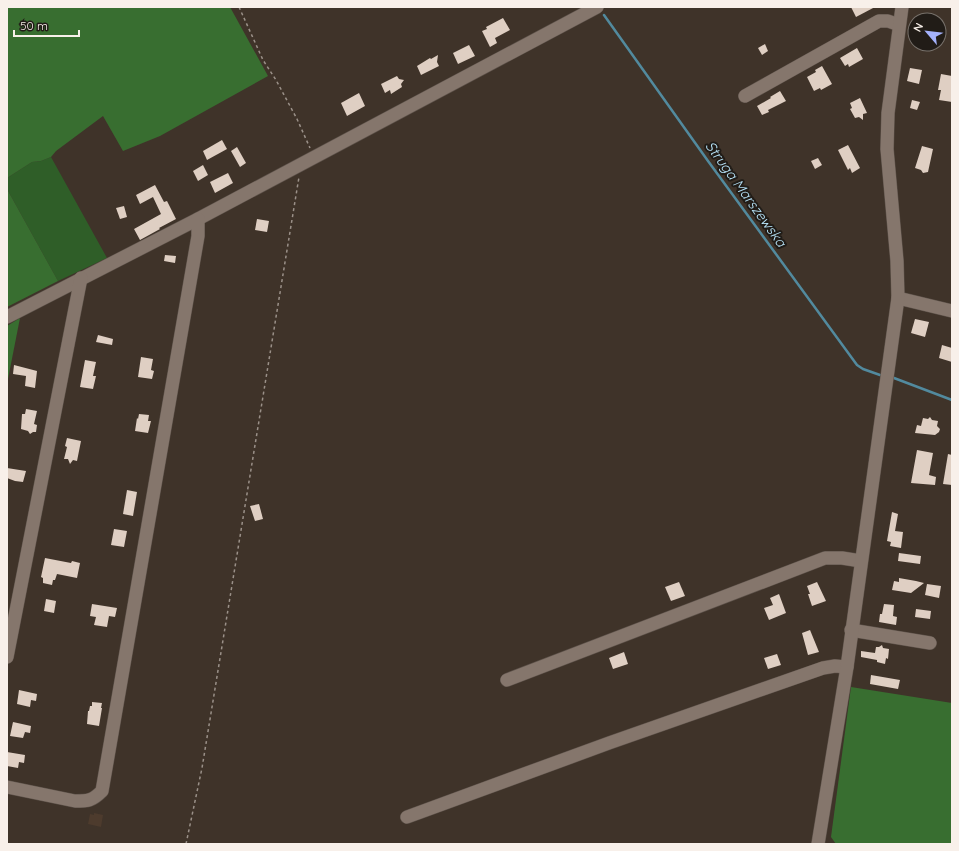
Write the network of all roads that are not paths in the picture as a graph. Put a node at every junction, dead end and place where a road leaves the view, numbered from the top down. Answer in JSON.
{"nodes":[{"id":1,"x":597,"y":7,"type":"edge"},
{"id":2,"x":902,"y":7,"type":"edge"},
{"id":3,"x":899,"y":25,"type":"junction"},
{"id":4,"x":745,"y":96,"type":"dead end"},
{"id":5,"x":198,"y":219,"type":"junction"},
{"id":6,"x":81,"y":278,"type":"junction"},
{"id":7,"x":898,"y":298,"type":"junction"},
{"id":8,"x":952,"y":311,"type":"edge"},
{"id":9,"x":7,"y":317,"type":"edge"},
{"id":10,"x":861,"y":561,"type":"junction"},
{"id":11,"x":851,"y":630,"type":"junction"},
{"id":12,"x":930,"y":643,"type":"dead end"},
{"id":13,"x":7,"y":657,"type":"edge"},
{"id":14,"x":847,"y":667,"type":"junction"},
{"id":15,"x":507,"y":680,"type":"dead end"},
{"id":16,"x":7,"y":787,"type":"edge"},
{"id":17,"x":407,"y":817,"type":"dead end"},
{"id":18,"x":818,"y":844,"type":"edge"}],
"edges":[{"from":1,"to":5,"type":"street"},
{"from":2,"to":3,"type":"street"},
{"from":3,"to":4,"type":"street"},
{"from":3,"to":7,"type":"street"},
{"from":5,"to":6,"type":"street"},
{"from":5,"to":16,"type":"street"},
{"from":6,"to":9,"type":"street"},
{"from":6,"to":13,"type":"street"},
{"from":7,"to":8,"type":"street"},
{"from":7,"to":10,"type":"street"},
{"from":10,"to":11,"type":"street"},
{"from":10,"to":15,"type":"street"},
{"from":11,"to":12,"type":"street"},
{"from":11,"to":14,"type":"street"},
{"from":14,"to":17,"type":"street"},
{"from":14,"to":18,"type":"street"}]}
